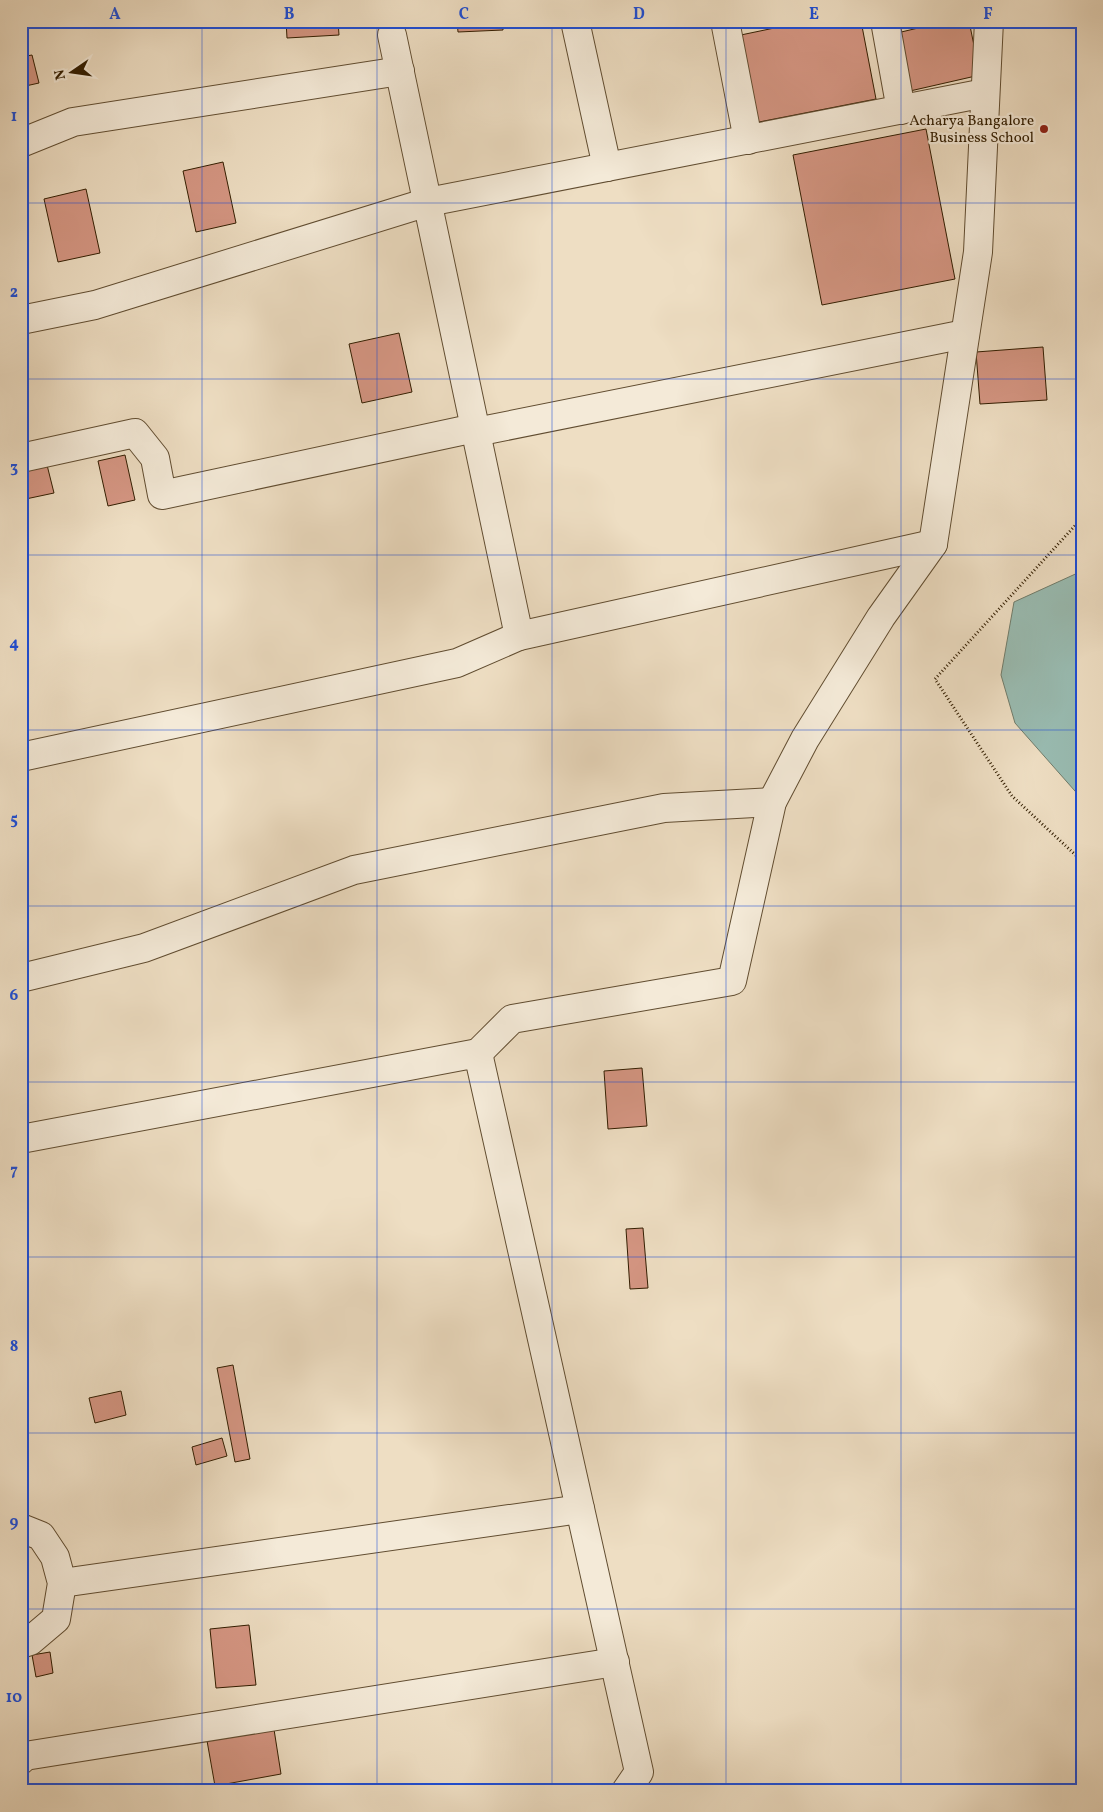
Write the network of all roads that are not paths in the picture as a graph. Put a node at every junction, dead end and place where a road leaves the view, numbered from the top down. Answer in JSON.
{"nodes":[{"id":1,"x":575,"y":21,"type":"edge"},
{"id":2,"x":725,"y":21,"type":"edge"},
{"id":3,"x":886,"y":21,"type":"edge"},
{"id":4,"x":989,"y":21,"type":"edge"},
{"id":5,"x":392,"y":34,"type":"dead end"},
{"id":6,"x":400,"y":71,"type":"junction"},
{"id":7,"x":985,"y":93,"type":"junction"},
{"id":8,"x":901,"y":110,"type":"junction"},
{"id":9,"x":748,"y":140,"type":"junction"},
{"id":10,"x":21,"y":143,"type":"edge"},
{"id":11,"x":607,"y":167,"type":"junction"},
{"id":12,"x":428,"y":202,"type":"junction"},
{"id":13,"x":21,"y":320,"type":"edge"},
{"id":14,"x":965,"y":334,"type":"junction"},
{"id":15,"x":476,"y":432,"type":"junction"},
{"id":16,"x":21,"y":458,"type":"edge"},
{"id":17,"x":933,"y":544,"type":"junction"},
{"id":18,"x":519,"y":636,"type":"junction"},
{"id":19,"x":21,"y":757,"type":"edge"},
{"id":20,"x":772,"y":802,"type":"junction"},
{"id":21,"x":21,"y":978,"type":"edge"},
{"id":22,"x":478,"y":1053,"type":"junction"},
{"id":23,"x":21,"y":1139,"type":"edge"},
{"id":24,"x":580,"y":1508,"type":"junction"},
{"id":25,"x":21,"y":1528,"type":"edge"},
{"id":26,"x":62,"y":1583,"type":"junction"},
{"id":27,"x":21,"y":1644,"type":"edge"},
{"id":28,"x":615,"y":1662,"type":"junction"},
{"id":29,"x":21,"y":1760,"type":"edge"},
{"id":30,"x":626,"y":1791,"type":"edge"}],
"edges":[{"from":1,"to":11,"type":"street"},
{"from":2,"to":9,"type":"street"},
{"from":3,"to":8,"type":"street"},
{"from":4,"to":7,"type":"street"},
{"from":5,"to":6,"type":"street"},
{"from":6,"to":10,"type":"street"},
{"from":6,"to":12,"type":"street"},
{"from":7,"to":8,"type":"street"},
{"from":7,"to":14,"type":"street"},
{"from":8,"to":9,"type":"street"},
{"from":9,"to":11,"type":"street"},
{"from":11,"to":12,"type":"street"},
{"from":12,"to":13,"type":"street"},
{"from":12,"to":15,"type":"street"},
{"from":14,"to":15,"type":"street"},
{"from":14,"to":17,"type":"street"},
{"from":15,"to":16,"type":"street"},
{"from":15,"to":18,"type":"street"},
{"from":17,"to":18,"type":"street"},
{"from":17,"to":20,"type":"street"},
{"from":18,"to":19,"type":"street"},
{"from":20,"to":21,"type":"street"},
{"from":20,"to":22,"type":"street"},
{"from":22,"to":23,"type":"street"},
{"from":22,"to":24,"type":"street"},
{"from":24,"to":26,"type":"street"},
{"from":24,"to":28,"type":"street"},
{"from":25,"to":26,"type":"street"},
{"from":26,"to":27,"type":"street"},
{"from":28,"to":29,"type":"street"},
{"from":28,"to":30,"type":"street"}]}
